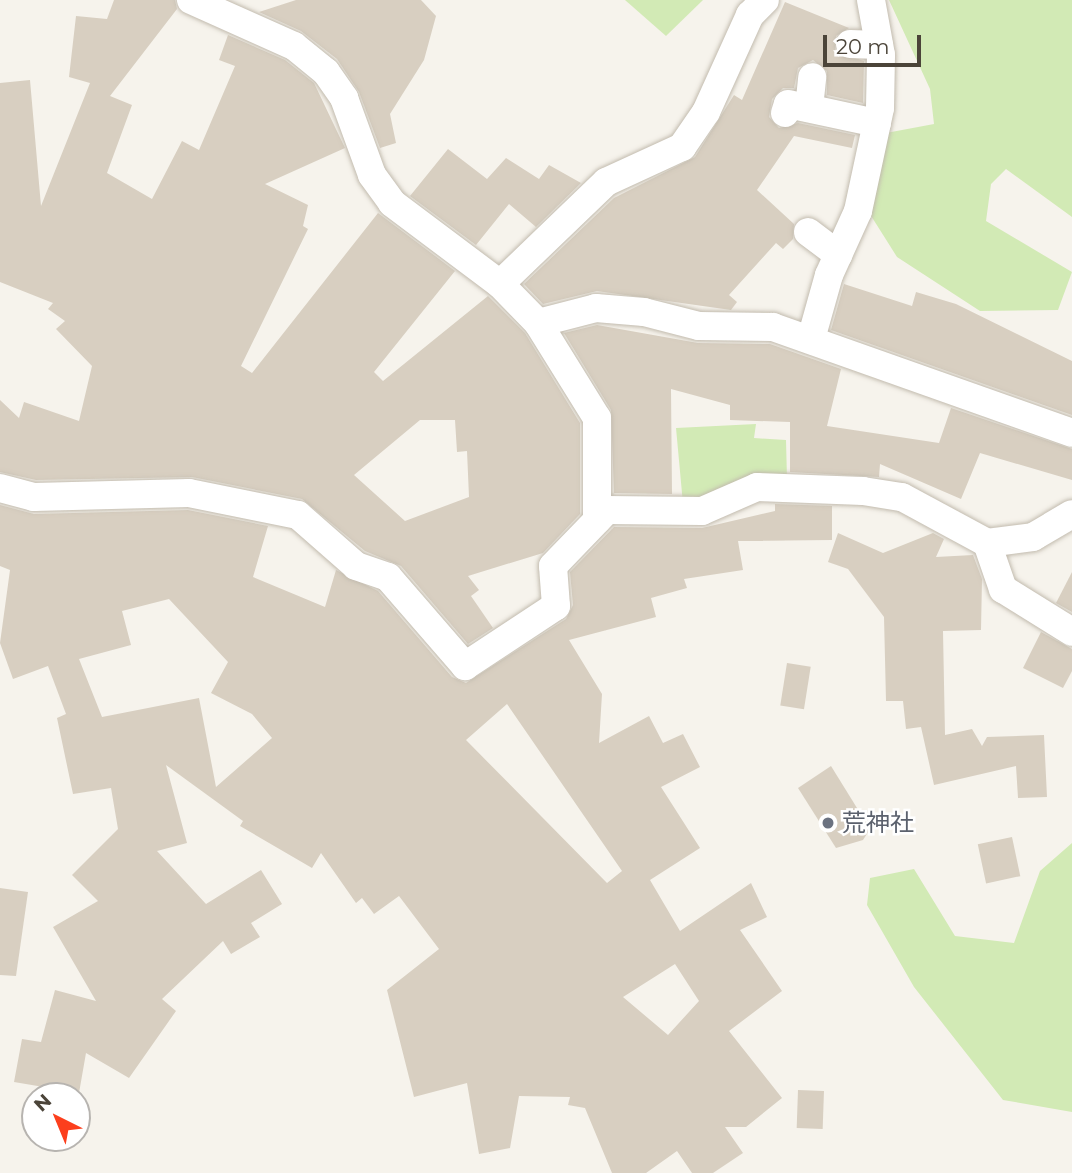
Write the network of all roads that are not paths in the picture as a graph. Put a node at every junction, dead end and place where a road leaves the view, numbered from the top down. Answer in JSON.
{"nodes":[{"id":1,"x":191,"y":0,"type":"edge"},
{"id":2,"x":765,"y":0,"type":"edge"},
{"id":3,"x":871,"y":0,"type":"edge"},
{"id":4,"x":850,"y":44,"type":"dead end"},
{"id":5,"x":879,"y":45,"type":"junction"},
{"id":6,"x":812,"y":78,"type":"dead end"},
{"id":7,"x":877,"y":123,"type":"junction"},
{"id":8,"x":852,"y":173,"type":"dead end"},
{"id":9,"x":857,"y":214,"type":"junction"},
{"id":10,"x":808,"y":232,"type":"dead end"},
{"id":11,"x":838,"y":255,"type":"junction"},
{"id":12,"x":500,"y":284,"type":"junction"},
{"id":13,"x":538,"y":323,"type":"junction"},
{"id":14,"x":811,"y":339,"type":"junction"},
{"id":15,"x":1072,"y":433,"type":"edge"},
{"id":16,"x":0,"y":488,"type":"edge"},
{"id":17,"x":1072,"y":514,"type":"edge"},
{"id":18,"x":597,"y":520,"type":"junction"},
{"id":19,"x":987,"y":543,"type":"junction"},
{"id":20,"x":1072,"y":632,"type":"edge"}],
"edges":[{"from":1,"to":12,"type":"street"},
{"from":2,"to":12,"type":"street"},
{"from":3,"to":5,"type":"street"},
{"from":4,"to":5,"type":"street"},
{"from":5,"to":7,"type":"street"},
{"from":6,"to":7,"type":"street"},
{"from":7,"to":9,"type":"street"},
{"from":8,"to":9,"type":"street"},
{"from":9,"to":11,"type":"street"},
{"from":10,"to":11,"type":"street"},
{"from":11,"to":14,"type":"street"},
{"from":12,"to":13,"type":"street"},
{"from":13,"to":14,"type":"street"},
{"from":13,"to":18,"type":"street"},
{"from":14,"to":15,"type":"street"},
{"from":16,"to":18,"type":"street"},
{"from":17,"to":19,"type":"street"},
{"from":18,"to":19,"type":"street"},
{"from":19,"to":20,"type":"street"}]}
